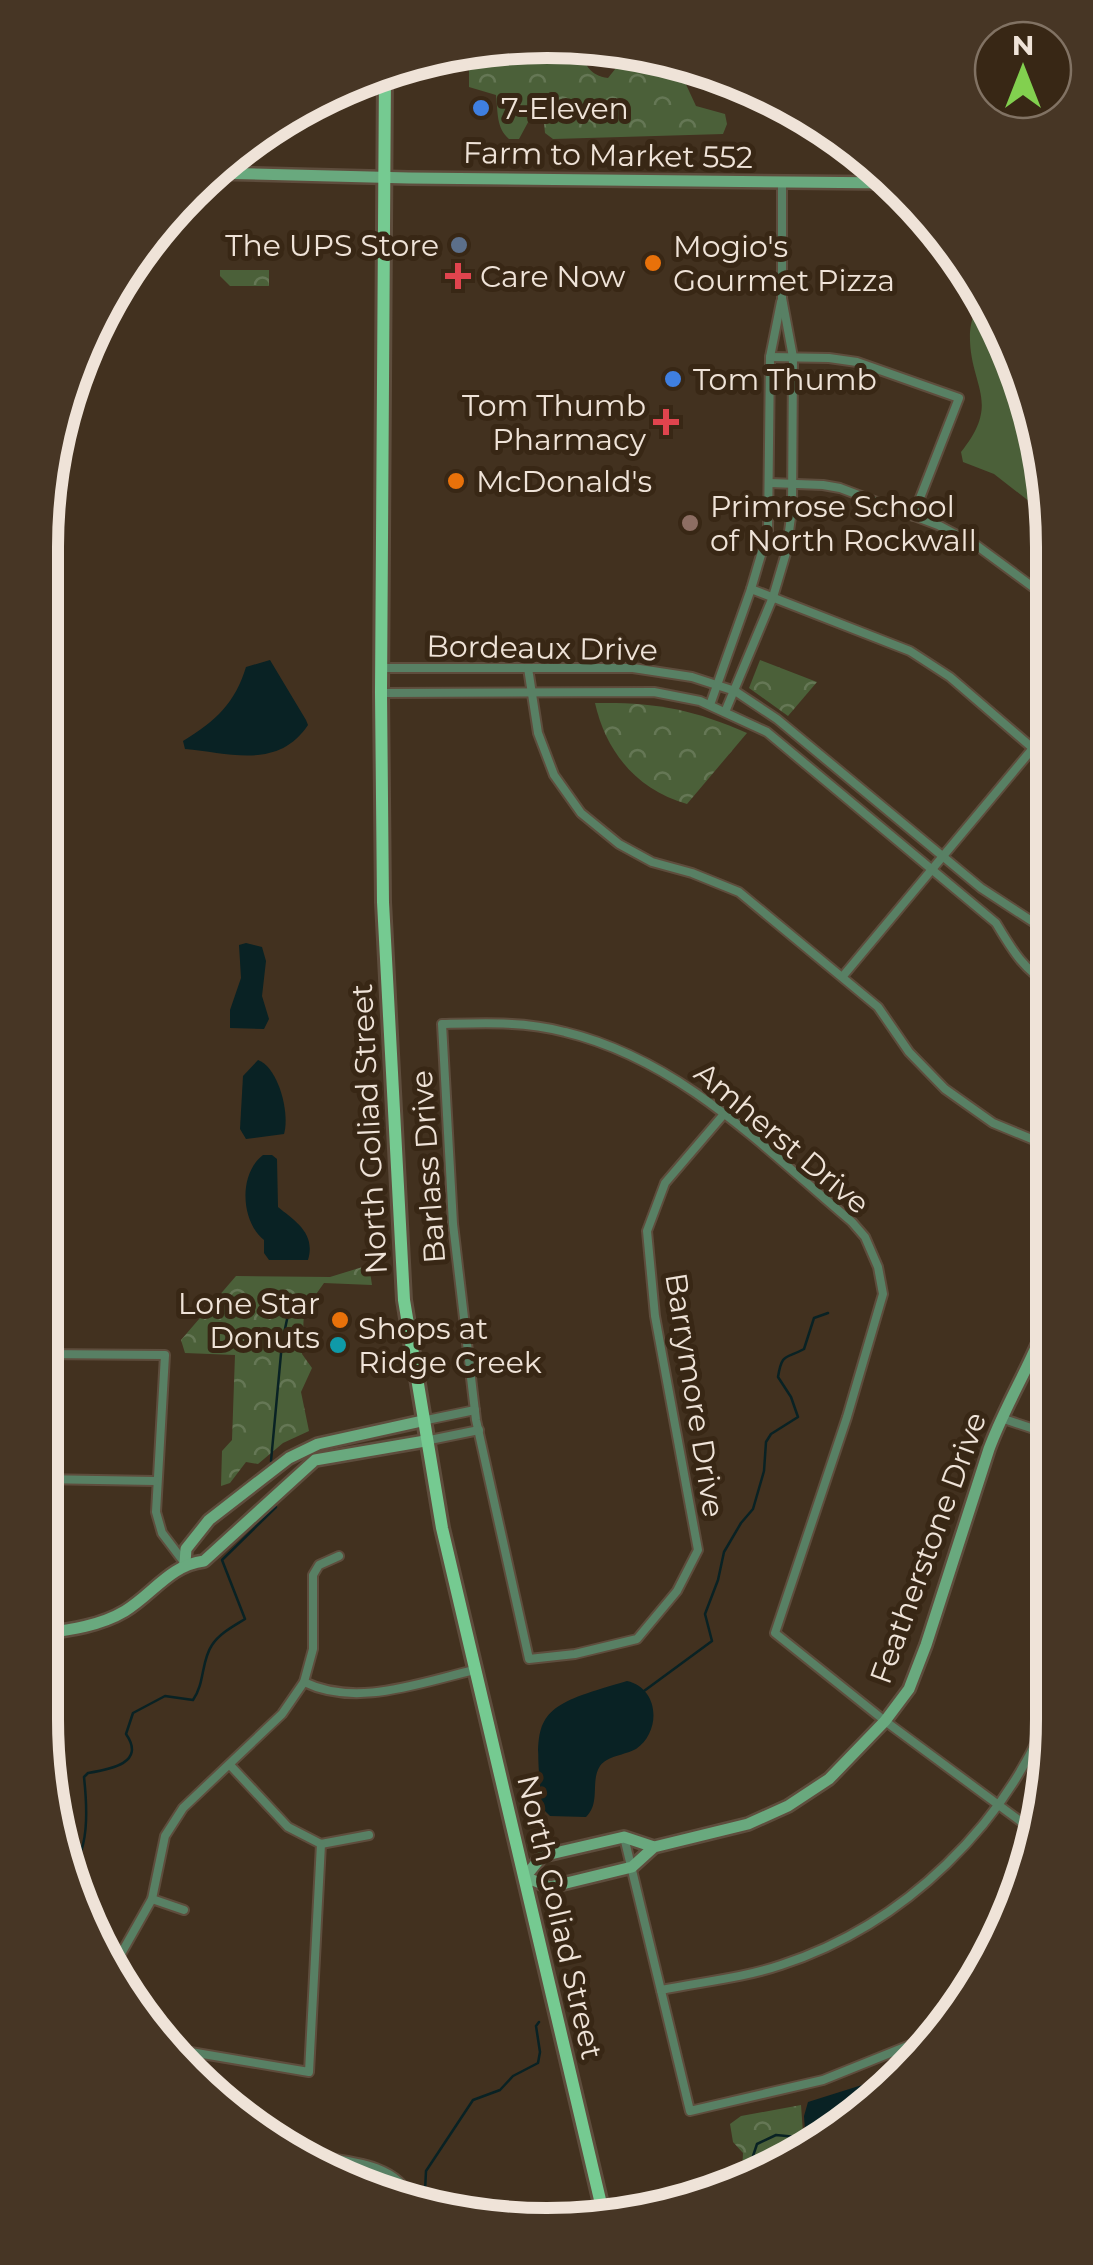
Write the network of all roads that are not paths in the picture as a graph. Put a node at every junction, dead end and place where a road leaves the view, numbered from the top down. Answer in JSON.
{"nodes":[{"id":1,"x":385,"y":85,"type":"edge"},
{"id":2,"x":232,"y":172,"type":"edge"},
{"id":3,"x":384,"y":176,"type":"junction"},
{"id":4,"x":782,"y":182,"type":"junction"},
{"id":5,"x":873,"y":183,"type":"edge"},
{"id":6,"x":782,"y":298,"type":"junction"},
{"id":7,"x":770,"y":357,"type":"junction"},
{"id":8,"x":792,"y":357,"type":"junction"},
{"id":9,"x":770,"y":483,"type":"junction"},
{"id":10,"x":792,"y":483,"type":"junction"},
{"id":11,"x":913,"y":516,"type":"junction"},
{"id":12,"x":751,"y":589,"type":"junction"},
{"id":13,"x":1036,"y":589,"type":"edge"},
{"id":14,"x":773,"y":597,"type":"junction"},
{"id":15,"x":381,"y":668,"type":"junction"},
{"id":16,"x":528,"y":668,"type":"junction"},
{"id":17,"x":716,"y":683,"type":"junction"},
{"id":18,"x":735,"y":691,"type":"junction"},
{"id":19,"x":530,"y":692,"type":"junction"},
{"id":20,"x":381,"y":693,"type":"junction"},
{"id":21,"x":710,"y":705,"type":"junction"},
{"id":22,"x":726,"y":712,"type":"junction"},
{"id":23,"x":1036,"y":745,"type":"edge"},
{"id":24,"x":1032,"y":750,"type":"junction"},
{"id":25,"x":1036,"y":753,"type":"edge"},
{"id":26,"x":849,"y":780,"type":"junction"},
{"id":27,"x":839,"y":792,"type":"junction"},
{"id":28,"x":941,"y":857,"type":"junction"},
{"id":29,"x":930,"y":869,"type":"junction"},
{"id":30,"x":1036,"y":924,"type":"edge"},
{"id":31,"x":843,"y":976,"type":"junction"},
{"id":32,"x":1036,"y":976,"type":"edge"},
{"id":33,"x":442,"y":1024,"type":"joint"},
{"id":34,"x":724,"y":1114,"type":"junction"},
{"id":35,"x":1036,"y":1141,"type":"edge"},
{"id":36,"x":1036,"y":1348,"type":"edge"},
{"id":37,"x":58,"y":1354,"type":"edge"},
{"id":38,"x":475,"y":1410,"type":"junction"},
{"id":39,"x":1001,"y":1418,"type":"junction"},
{"id":40,"x":422,"y":1421,"type":"junction"},
{"id":41,"x":478,"y":1430,"type":"junction"},
{"id":42,"x":1036,"y":1430,"type":"edge"},
{"id":43,"x":336,"y":1439,"type":"junction"},
{"id":44,"x":425,"y":1441,"type":"junction"},
{"id":45,"x":340,"y":1453,"type":"junction"},
{"id":46,"x":58,"y":1479,"type":"edge"},
{"id":47,"x":155,"y":1480,"type":"junction"},
{"id":48,"x":339,"y":1556,"type":"dead end"},
{"id":49,"x":184,"y":1563,"type":"junction"},
{"id":50,"x":58,"y":1631,"type":"edge"},
{"id":51,"x":529,"y":1660,"type":"joint"},
{"id":52,"x":476,"y":1670,"type":"junction"},
{"id":53,"x":304,"y":1682,"type":"junction"},
{"id":54,"x":885,"y":1722,"type":"junction"},
{"id":55,"x":1034,"y":1744,"type":"edge"},
{"id":56,"x":230,"y":1765,"type":"junction"},
{"id":57,"x":998,"y":1805,"type":"junction"},
{"id":58,"x":1024,"y":1824,"type":"edge"},
{"id":59,"x":370,"y":1836,"type":"dead end"},
{"id":60,"x":624,"y":1837,"type":"junction"},
{"id":61,"x":321,"y":1844,"type":"junction"},
{"id":62,"x":654,"y":1847,"type":"junction"},
{"id":63,"x":632,"y":1868,"type":"junction"},
{"id":64,"x":526,"y":1877,"type":"junction"},
{"id":65,"x":152,"y":1899,"type":"junction"},
{"id":66,"x":184,"y":1910,"type":"dead end"},
{"id":67,"x":120,"y":1956,"type":"edge"},
{"id":68,"x":661,"y":1990,"type":"junction"},
{"id":69,"x":910,"y":2045,"type":"edge"},
{"id":70,"x":189,"y":2052,"type":"edge"},
{"id":71,"x":342,"y":2162,"type":"edge"},
{"id":72,"x":403,"y":2186,"type":"edge"},
{"id":73,"x":601,"y":2204,"type":"edge"}],
"edges":[{"from":1,"to":3,"type":"main road","name":"North Goliad Street"},
{"from":2,"to":3,"type":"street","name":"Farm to Market 552"},
{"from":3,"to":4,"type":"street","name":"Farm to Market 552"},
{"from":3,"to":15,"type":"main road","name":"North Goliad Street"},
{"from":4,"to":5,"type":"street","name":"Farm to Market 552"},
{"from":4,"to":6,"type":"street"},
{"from":6,"to":7,"type":"street"},
{"from":6,"to":8,"type":"street"},
{"from":7,"to":8,"type":"street"},
{"from":7,"to":9,"type":"street"},
{"from":8,"to":10,"type":"street"},
{"from":8,"to":11,"type":"street"},
{"from":9,"to":10,"type":"street"},
{"from":9,"to":12,"type":"street"},
{"from":10,"to":11,"type":"street"},
{"from":10,"to":14,"type":"street"},
{"from":11,"to":13,"type":"street"},
{"from":12,"to":14,"type":"street"},
{"from":12,"to":17,"type":"street"},
{"from":14,"to":18,"type":"street"},
{"from":14,"to":24,"type":"street"},
{"from":15,"to":16,"type":"street","name":"Bordeaux Drive"},
{"from":15,"to":20,"type":"main road","name":"North Goliad Street"},
{"from":16,"to":17,"type":"street","name":"Bordeaux Drive"},
{"from":16,"to":19,"type":"street"},
{"from":17,"to":18,"type":"street","name":"Bordeaux Drive"},
{"from":17,"to":21,"type":"street"},
{"from":18,"to":22,"type":"street"},
{"from":18,"to":26,"type":"street","name":"Bordeaux Drive"},
{"from":19,"to":20,"type":"street","name":"Bordeaux Drive"},
{"from":19,"to":21,"type":"street","name":"Bordeaux Drive"},
{"from":19,"to":31,"type":"street"},
{"from":20,"to":40,"type":"main road","name":"North Goliad Street"},
{"from":21,"to":22,"type":"street","name":"Bordeaux Drive"},
{"from":22,"to":27,"type":"street","name":"Bordeaux Drive"},
{"from":23,"to":24,"type":"street"},
{"from":24,"to":25,"type":"street"},
{"from":24,"to":28,"type":"street"},
{"from":26,"to":27,"type":"street"},
{"from":26,"to":28,"type":"street","name":"Bordeaux Drive"},
{"from":27,"to":29,"type":"street","name":"Bordeaux Drive"},
{"from":28,"to":29,"type":"street"},
{"from":28,"to":30,"type":"street","name":"Bordeaux Drive"},
{"from":29,"to":31,"type":"street"},
{"from":29,"to":32,"type":"street","name":"Bordeaux Drive"},
{"from":31,"to":35,"type":"street"},
{"from":33,"to":34,"type":"street","name":"Amherst Drive"},
{"from":33,"to":38,"type":"street","name":"Barlass Drive"},
{"from":34,"to":51,"type":"street","name":"Barrymore Drive"},
{"from":34,"to":54,"type":"street","name":"Amherst Drive"},
{"from":36,"to":39,"type":"street","name":"Featherstone Drive"},
{"from":37,"to":47,"type":"street"},
{"from":38,"to":40,"type":"street"},
{"from":38,"to":41,"type":"street","name":"Barlass Drive"},
{"from":39,"to":42,"type":"street"},
{"from":39,"to":54,"type":"street","name":"Featherstone Drive"},
{"from":40,"to":43,"type":"street"},
{"from":40,"to":44,"type":"main road","name":"North Goliad Street"},
{"from":41,"to":44,"type":"street"},
{"from":41,"to":51,"type":"street","name":"Barlass Drive"},
{"from":43,"to":45,"type":"street"},
{"from":43,"to":49,"type":"street"},
{"from":44,"to":45,"type":"street"},
{"from":44,"to":52,"type":"main road","name":"North Goliad Street"},
{"from":45,"to":49,"type":"street"},
{"from":46,"to":47,"type":"street"},
{"from":47,"to":49,"type":"street"},
{"from":48,"to":53,"type":"street"},
{"from":49,"to":50,"type":"street"},
{"from":52,"to":53,"type":"street"},
{"from":52,"to":64,"type":"main road","name":"North Goliad Street"},
{"from":53,"to":56,"type":"street"},
{"from":54,"to":57,"type":"street"},
{"from":54,"to":62,"type":"street","name":"Featherstone Drive"},
{"from":55,"to":57,"type":"street"},
{"from":56,"to":61,"type":"street"},
{"from":56,"to":65,"type":"street"},
{"from":57,"to":58,"type":"street"},
{"from":57,"to":68,"type":"street"},
{"from":59,"to":61,"type":"street"},
{"from":60,"to":62,"type":"street"},
{"from":60,"to":63,"type":"street"},
{"from":60,"to":64,"type":"street"},
{"from":61,"to":70,"type":"street"},
{"from":62,"to":63,"type":"street","name":"Featherstone Drive"},
{"from":63,"to":64,"type":"street"},
{"from":63,"to":68,"type":"street"},
{"from":64,"to":73,"type":"main road","name":"North Goliad Street"},
{"from":65,"to":66,"type":"street"},
{"from":65,"to":67,"type":"street"},
{"from":68,"to":69,"type":"street"},
{"from":71,"to":72,"type":"street"}]}
